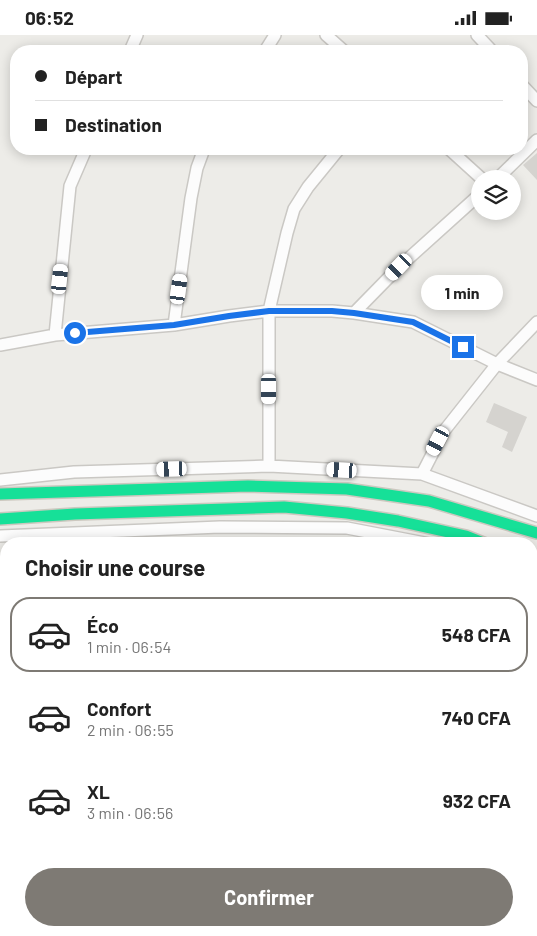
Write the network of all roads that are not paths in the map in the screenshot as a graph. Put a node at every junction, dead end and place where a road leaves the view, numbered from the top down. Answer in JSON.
{"nodes":[{"id":1,"x":326,"y":35,"type":"edge"},
{"id":2,"x":477,"y":35,"type":"edge"},
{"id":3,"x":337,"y":45,"type":"edge"},
{"id":4,"x":486,"y":45,"type":"edge"},
{"id":5,"x":528,"y":91,"type":"edge"},
{"id":6,"x":537,"y":101,"type":"edge"},
{"id":7,"x":83,"y":155,"type":"edge"},
{"id":8,"x":202,"y":155,"type":"edge"},
{"id":9,"x":333,"y":155,"type":"edge"},
{"id":10,"x":456,"y":155,"type":"edge"},
{"id":11,"x":521,"y":155,"type":"edge"},
{"id":12,"x":472,"y":170,"type":"edge"},
{"id":13,"x":505,"y":170,"type":"edge"},
{"id":14,"x":471,"y":202,"type":"edge"},
{"id":15,"x":269,"y":311,"type":"junction"},
{"id":16,"x":354,"y":313,"type":"junction"},
{"id":17,"x":537,"y":322,"type":"edge"},
{"id":18,"x":174,"y":325,"type":"junction"},
{"id":19,"x":55,"y":335,"type":"junction"},
{"id":20,"x":0,"y":345,"type":"edge"},
{"id":21,"x":497,"y":364,"type":"junction"},
{"id":22,"x":537,"y":380,"type":"edge"},
{"id":23,"x":269,"y":466,"type":"junction"},
{"id":24,"x":422,"y":474,"type":"junction"},
{"id":25,"x":0,"y":480,"type":"edge"},
{"id":26,"x":0,"y":494,"type":"edge"},
{"id":27,"x":537,"y":516,"type":"edge"},
{"id":28,"x":0,"y":519,"type":"edge"},
{"id":29,"x":537,"y":533,"type":"edge"},
{"id":30,"x":0,"y":536,"type":"edge"},
{"id":31,"x":26,"y":537,"type":"edge"},
{"id":32,"x":102,"y":537,"type":"edge"},
{"id":33,"x":391,"y":537,"type":"edge"},
{"id":34,"x":468,"y":537,"type":"edge"}],
"edges":[{"from":1,"to":3,"type":"street"},
{"from":2,"to":4,"type":"street"},
{"from":5,"to":6,"type":"street"},
{"from":7,"to":19,"type":"street"},
{"from":8,"to":18,"type":"street"},
{"from":9,"to":15,"type":"street"},
{"from":10,"to":12,"type":"street"},
{"from":11,"to":13,"type":"street"},
{"from":14,"to":16,"type":"street"},
{"from":15,"to":16,"type":"street"},
{"from":15,"to":18,"type":"street"},
{"from":15,"to":23,"type":"street"},
{"from":16,"to":21,"type":"street"},
{"from":17,"to":21,"type":"street"},
{"from":18,"to":19,"type":"street"},
{"from":19,"to":20,"type":"street"},
{"from":21,"to":22,"type":"street"},
{"from":21,"to":24,"type":"street"},
{"from":23,"to":24,"type":"street"},
{"from":23,"to":25,"type":"street"},
{"from":24,"to":27,"type":"street"},
{"from":26,"to":29,"type":"street"},
{"from":28,"to":34,"type":"street"},
{"from":30,"to":31,"type":"street"},
{"from":32,"to":33,"type":"street"}]}
